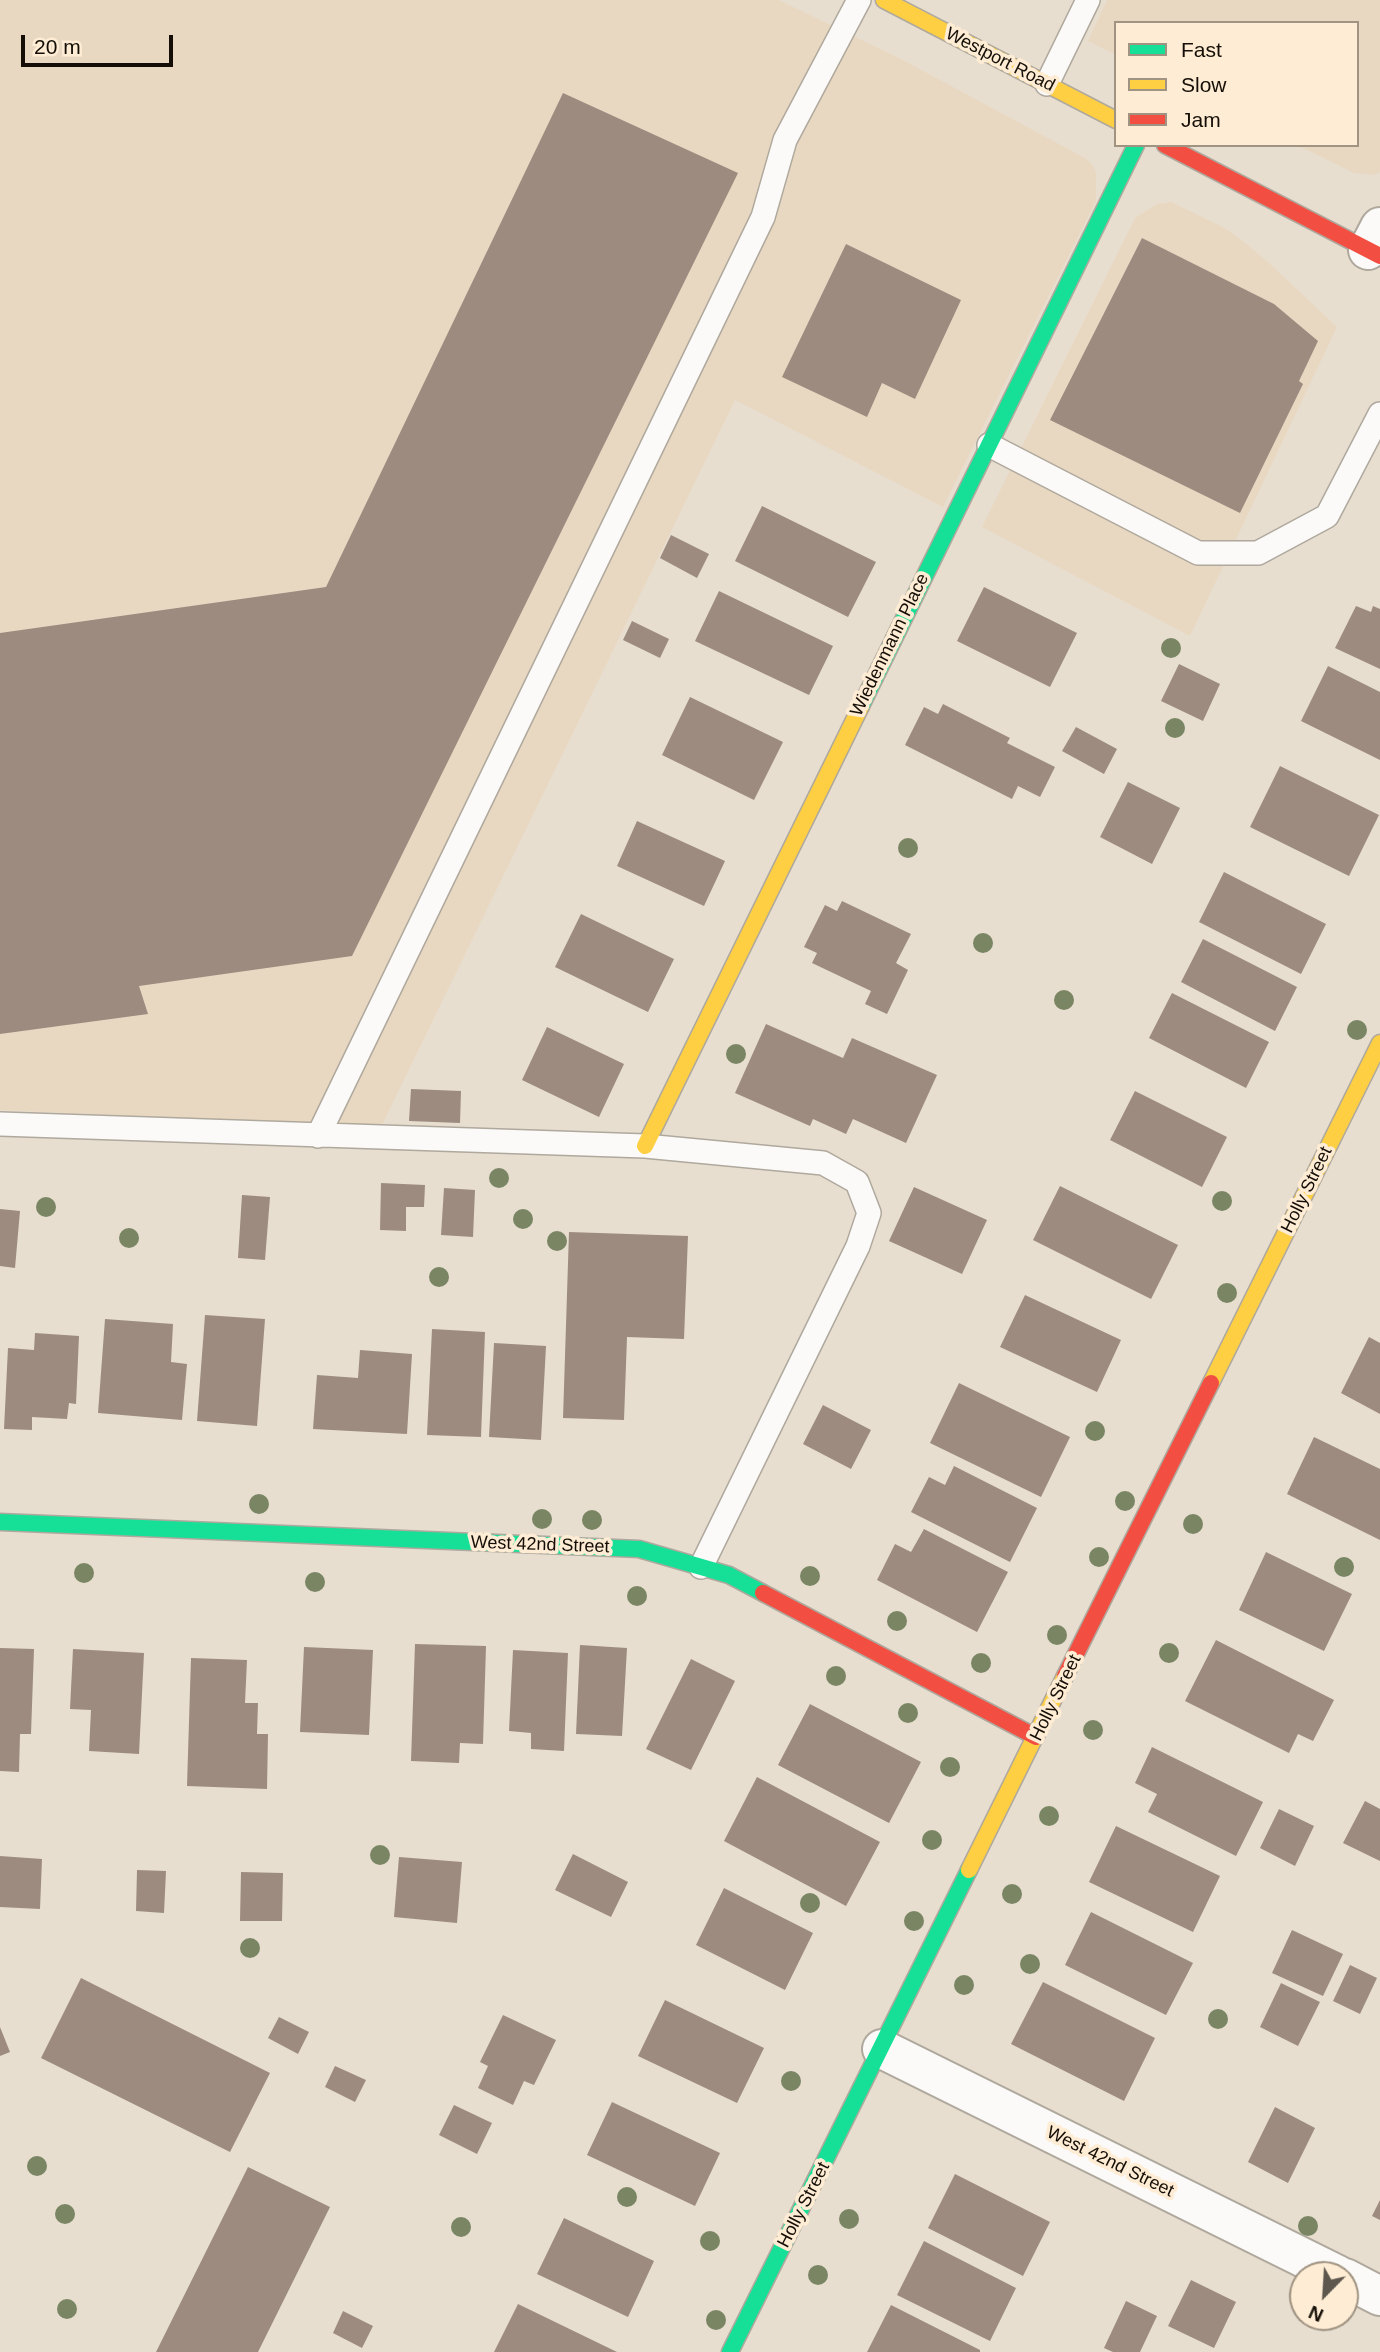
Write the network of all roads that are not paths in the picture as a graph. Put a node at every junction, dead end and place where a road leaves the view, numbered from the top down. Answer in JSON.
{"nodes":[{"id":1,"x":859,"y":0,"type":"edge"},
{"id":2,"x":884,"y":0,"type":"edge"},
{"id":3,"x":1088,"y":0,"type":"edge"},
{"id":4,"x":1047,"y":84,"type":"junction"},
{"id":5,"x":1114,"y":119,"type":"edge"},
{"id":6,"x":1135,"y":147,"type":"edge"},
{"id":7,"x":1169,"y":147,"type":"edge"},
{"id":8,"x":1376,"y":244,"type":"edge"},
{"id":9,"x":1380,"y":414,"type":"edge"},
{"id":10,"x":989,"y":445,"type":"junction"},
{"id":11,"x":1380,"y":1043,"type":"edge"},
{"id":12,"x":0,"y":1124,"type":"edge"},
{"id":13,"x":318,"y":1136,"type":"junction"},
{"id":14,"x":645,"y":1146,"type":"junction"},
{"id":15,"x":0,"y":1522,"type":"edge"},
{"id":16,"x":701,"y":1567,"type":"junction"},
{"id":17,"x":1036,"y":1737,"type":"junction"},
{"id":18,"x":881,"y":2049,"type":"junction"},
{"id":19,"x":1310,"y":2261,"type":"edge"},
{"id":20,"x":1359,"y":2285,"type":"edge"},
{"id":21,"x":1380,"y":2296,"type":"edge"},
{"id":22,"x":730,"y":2352,"type":"edge"}],
"edges":[{"from":1,"to":13,"type":"lane"},
{"from":2,"to":4,"type":"street","name":"Westport Road"},
{"from":3,"to":4,"type":"lane"},
{"from":4,"to":5,"type":"street","name":"Westport Road"},
{"from":6,"to":10,"type":"street","name":"Wiedenmann Place"},
{"from":7,"to":8,"type":"street"},
{"from":9,"to":10,"type":"lane"},
{"from":10,"to":14,"type":"street","name":"Wiedenmann Place"},
{"from":11,"to":17,"type":"street","name":"Holly Street"},
{"from":12,"to":13,"type":"lane"},
{"from":13,"to":14,"type":"lane"},
{"from":14,"to":16,"type":"lane"},
{"from":15,"to":16,"type":"street","name":"West 42nd Street"},
{"from":16,"to":17,"type":"street","name":"West 42nd Street"},
{"from":17,"to":18,"type":"street","name":"Holly Street"},
{"from":18,"to":19,"type":"street","name":"West 42nd Street"},
{"from":18,"to":22,"type":"street","name":"Holly Street"},
{"from":20,"to":21,"type":"street"}]}
